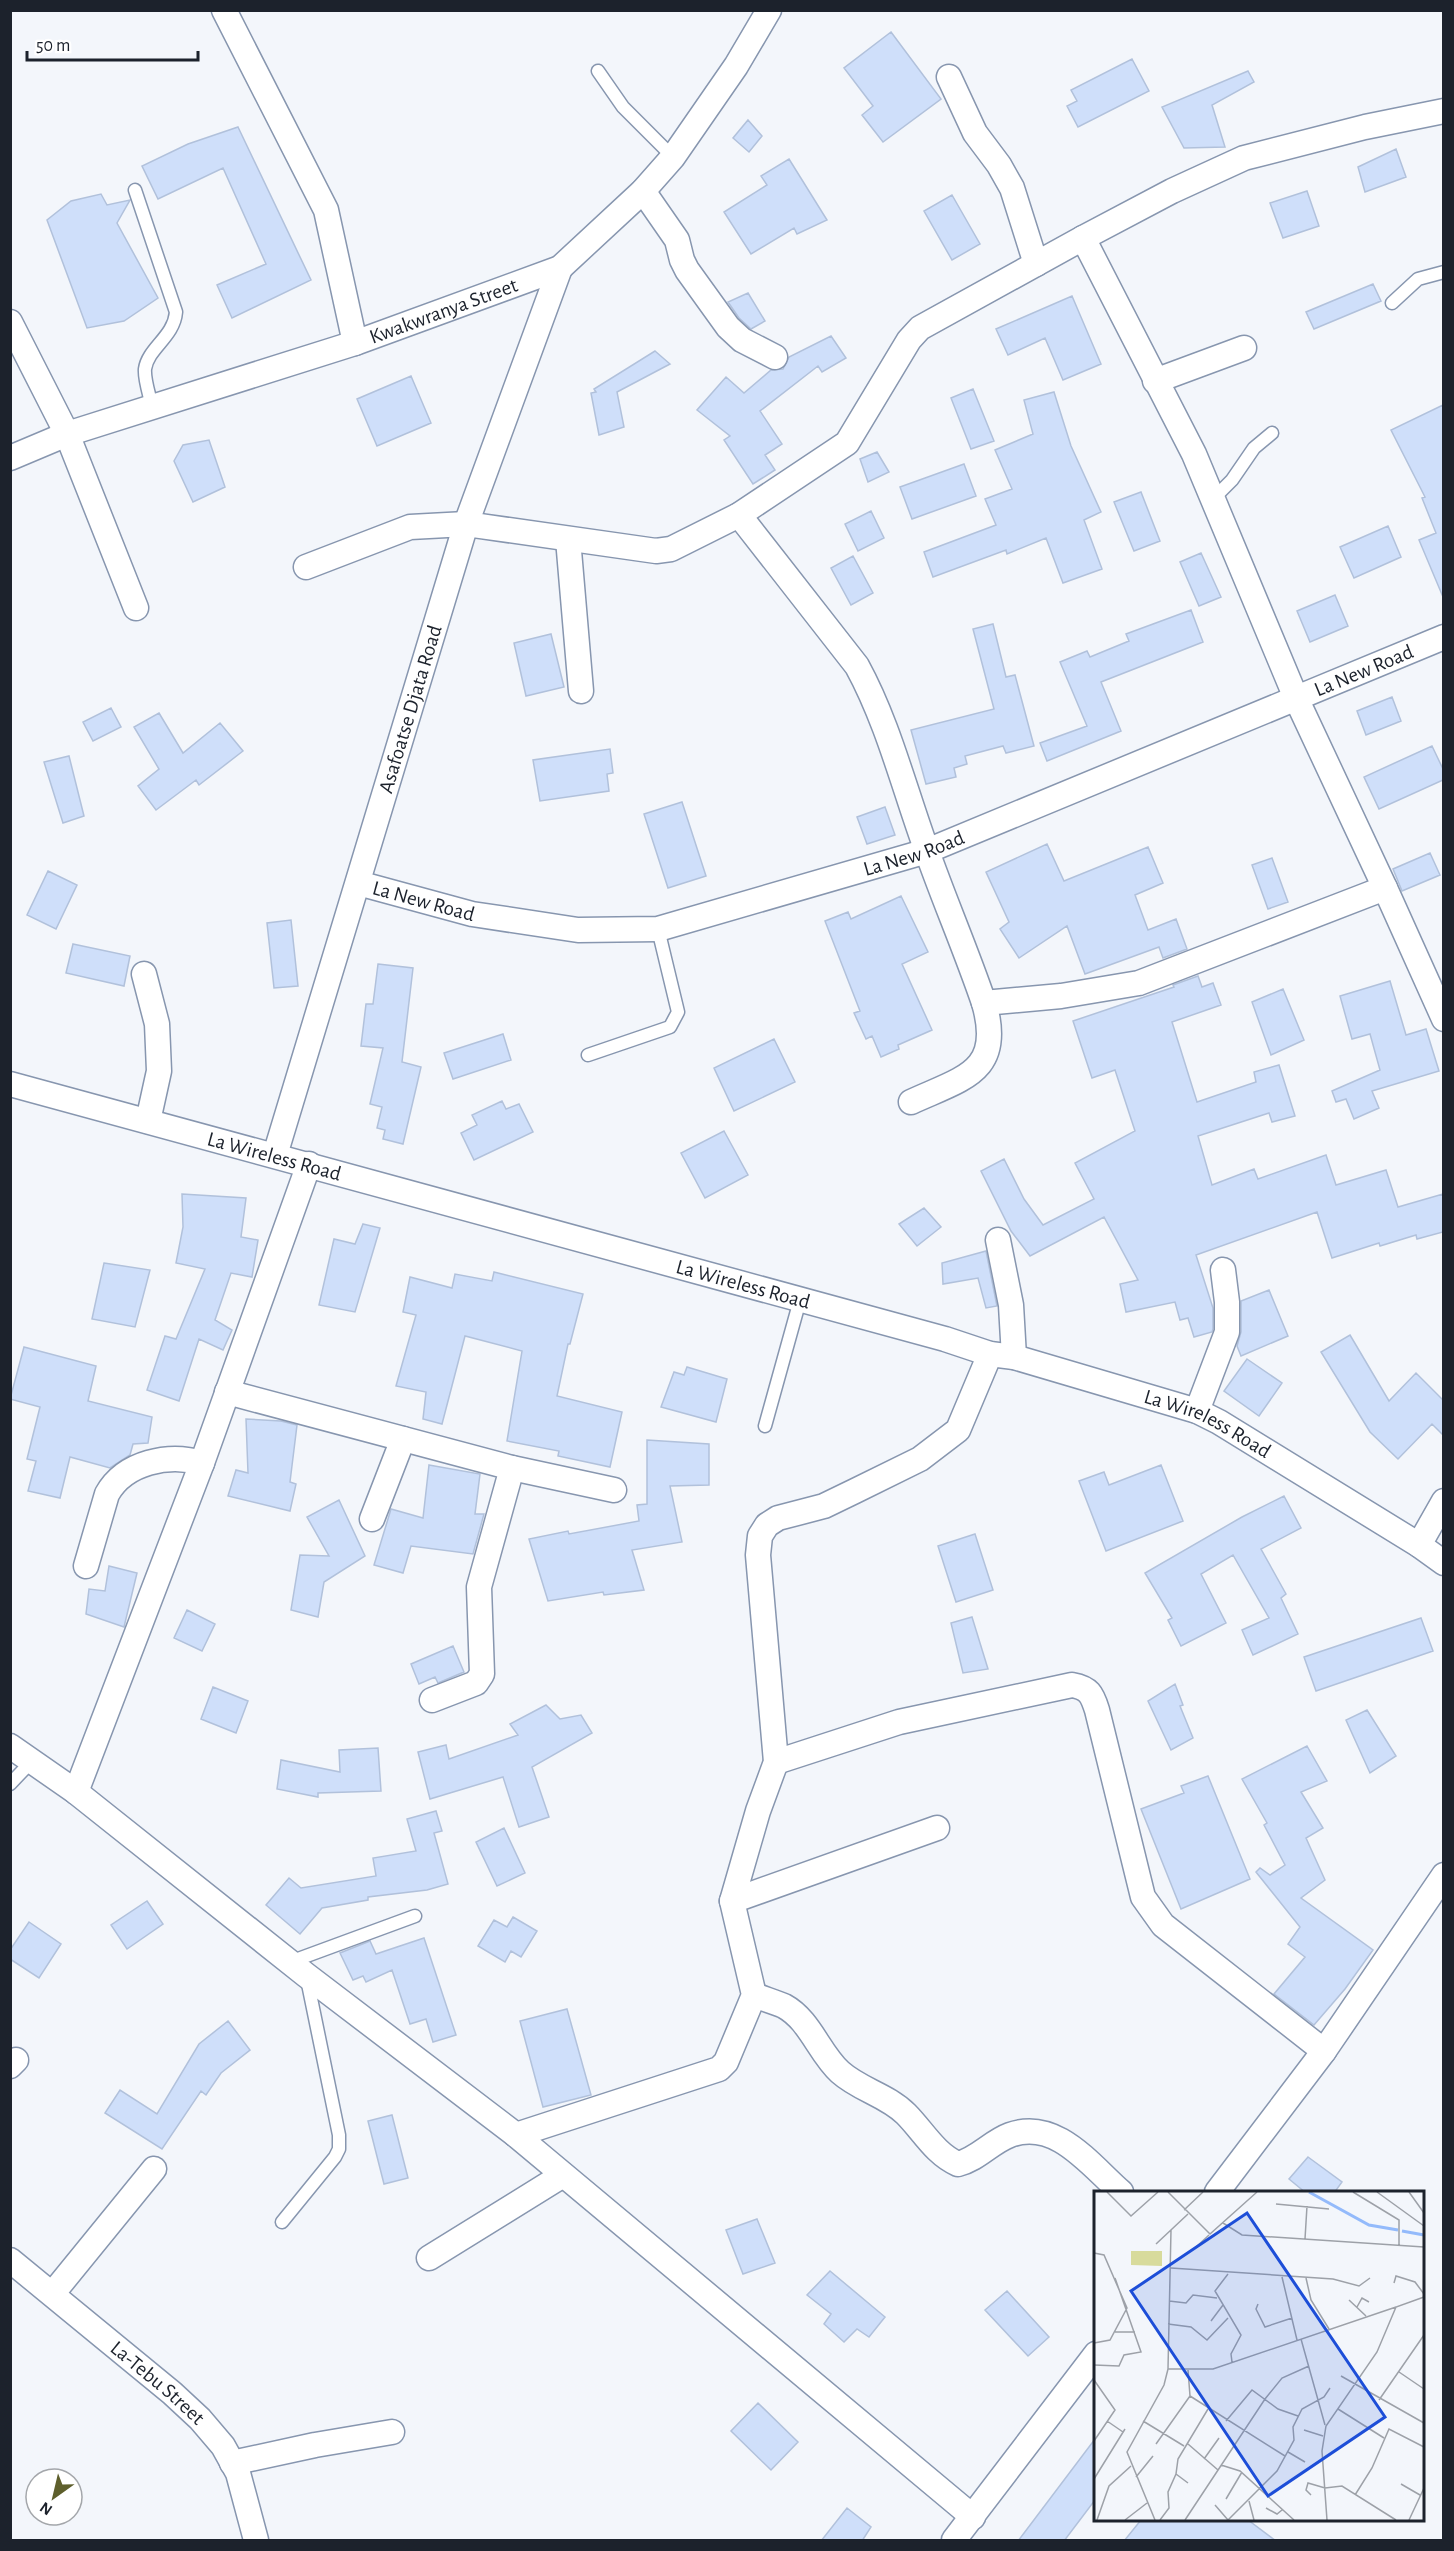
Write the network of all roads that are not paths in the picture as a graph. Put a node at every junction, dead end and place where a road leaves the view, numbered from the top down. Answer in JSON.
{"nodes":[{"id":1,"x":224,"y":10,"type":"edge"},
{"id":2,"x":769,"y":10,"type":"edge"},
{"id":3,"x":598,"y":71,"type":"dead end"},
{"id":4,"x":948,"y":77,"type":"dead end"},
{"id":5,"x":1443,"y":111,"type":"edge"},
{"id":6,"x":673,"y":157,"type":"junction"},
{"id":7,"x":135,"y":190,"type":"dead end"},
{"id":8,"x":643,"y":191,"type":"junction"},
{"id":9,"x":1083,"y":238,"type":"junction"},
{"id":10,"x":1036,"y":264,"type":"junction"},
{"id":11,"x":560,"y":268,"type":"junction"},
{"id":12,"x":1443,"y":272,"type":"edge"},
{"id":13,"x":1392,"y":303,"type":"dead end"},
{"id":14,"x":10,"y":322,"type":"edge"},
{"id":15,"x":355,"y":344,"type":"junction"},
{"id":16,"x":1244,"y":348,"type":"dead end"},
{"id":17,"x":775,"y":357,"type":"dead end"},
{"id":18,"x":1155,"y":381,"type":"junction"},
{"id":19,"x":152,"y":407,"type":"junction"},
{"id":20,"x":1272,"y":433,"type":"dead end"},
{"id":21,"x":67,"y":434,"type":"junction"},
{"id":22,"x":10,"y":458,"type":"edge"},
{"id":23,"x":1213,"y":499,"type":"junction"},
{"id":24,"x":739,"y":515,"type":"junction"},
{"id":25,"x":466,"y":524,"type":"junction"},
{"id":26,"x":568,"y":539,"type":"junction"},
{"id":27,"x":306,"y":567,"type":"dead end"},
{"id":28,"x":136,"y":608,"type":"dead end"},
{"id":29,"x":1443,"y":637,"type":"edge"},
{"id":30,"x":581,"y":691,"type":"dead end"},
{"id":31,"x":1296,"y":698,"type":"junction"},
{"id":32,"x":927,"y":851,"type":"junction"},
{"id":33,"x":358,"y":883,"type":"junction"},
{"id":34,"x":1385,"y":888,"type":"junction"},
{"id":35,"x":658,"y":929,"type":"junction"},
{"id":36,"x":144,"y":974,"type":"dead end"},
{"id":37,"x":984,"y":1003,"type":"junction"},
{"id":38,"x":1443,"y":1019,"type":"edge"},
{"id":39,"x":588,"y":1055,"type":"dead end"},
{"id":40,"x":10,"y":1084,"type":"edge"},
{"id":41,"x":911,"y":1102,"type":"dead end"},
{"id":42,"x":148,"y":1121,"type":"junction"},
{"id":43,"x":275,"y":1155,"type":"junction"},
{"id":44,"x":309,"y":1164,"type":"junction"},
{"id":45,"x":998,"y":1240,"type":"dead end"},
{"id":46,"x":1223,"y":1269,"type":"dead end"},
{"id":47,"x":800,"y":1300,"type":"junction"},
{"id":48,"x":1002,"y":1356,"type":"junction"},
{"id":49,"x":227,"y":1392,"type":"junction"},
{"id":50,"x":1197,"y":1411,"type":"junction"},
{"id":51,"x":765,"y":1426,"type":"dead end"},
{"id":52,"x":403,"y":1439,"type":"junction"},
{"id":53,"x":202,"y":1463,"type":"junction"},
{"id":54,"x":512,"y":1468,"type":"junction"},
{"id":55,"x":614,"y":1490,"type":"dead end"},
{"id":56,"x":1443,"y":1501,"type":"edge"},
{"id":57,"x":372,"y":1519,"type":"dead end"},
{"id":58,"x":1419,"y":1545,"type":"junction"},
{"id":59,"x":1443,"y":1563,"type":"edge"},
{"id":60,"x":86,"y":1566,"type":"dead end"},
{"id":61,"x":432,"y":1700,"type":"dead end"},
{"id":62,"x":10,"y":1746,"type":"edge"},
{"id":63,"x":32,"y":1761,"type":"junction"},
{"id":64,"x":776,"y":1762,"type":"junction"},
{"id":65,"x":10,"y":1784,"type":"edge"},
{"id":66,"x":76,"y":1792,"type":"junction"},
{"id":67,"x":937,"y":1828,"type":"dead end"},
{"id":68,"x":1443,"y":1875,"type":"edge"},
{"id":69,"x":732,"y":1901,"type":"junction"},
{"id":70,"x":415,"y":1916,"type":"dead end"},
{"id":71,"x":298,"y":1969,"type":"junction"},
{"id":72,"x":754,"y":1995,"type":"junction"},
{"id":73,"x":1324,"y":2051,"type":"junction"},
{"id":74,"x":516,"y":2135,"type":"junction"},
{"id":75,"x":154,"y":2169,"type":"dead end"},
{"id":76,"x":563,"y":2175,"type":"junction"},
{"id":77,"x":1119,"y":2191,"type":"edge"},
{"id":78,"x":1219,"y":2191,"type":"edge"},
{"id":79,"x":282,"y":2222,"type":"dead end"},
{"id":80,"x":429,"y":2258,"type":"dead end"},
{"id":81,"x":10,"y":2260,"type":"edge"},
{"id":82,"x":53,"y":2293,"type":"junction"},
{"id":83,"x":1094,"y":2355,"type":"edge"},
{"id":84,"x":392,"y":2432,"type":"dead end"},
{"id":85,"x":232,"y":2463,"type":"junction"},
{"id":86,"x":973,"y":2517,"type":"junction"},
{"id":87,"x":256,"y":2541,"type":"edge"},
{"id":88,"x":954,"y":2541,"type":"edge"}],
"edges":[{"from":1,"to":15,"type":"street"},
{"from":2,"to":6,"type":"street","name":"Kwakwranya Street"},
{"from":3,"to":6,"type":"lane"},
{"from":4,"to":10,"type":"street"},
{"from":5,"to":9,"type":"street"},
{"from":6,"to":8,"type":"street","name":"Kwakwranya Street"},
{"from":7,"to":19,"type":"lane"},
{"from":8,"to":11,"type":"street","name":"Kwakwranya Street"},
{"from":8,"to":17,"type":"street"},
{"from":9,"to":10,"type":"street"},
{"from":9,"to":18,"type":"street"},
{"from":10,"to":24,"type":"street"},
{"from":11,"to":15,"type":"street","name":"Kwakwranya Street"},
{"from":11,"to":25,"type":"street","name":"Asafoatse Djata Road"},
{"from":12,"to":13,"type":"lane"},
{"from":14,"to":21,"type":"street"},
{"from":15,"to":19,"type":"street","name":"Kwakwranya Street"},
{"from":16,"to":18,"type":"street"},
{"from":18,"to":23,"type":"street"},
{"from":19,"to":21,"type":"street","name":"Kwakwranya Street"},
{"from":20,"to":23,"type":"lane"},
{"from":21,"to":22,"type":"street","name":"Kwakwranya Street"},
{"from":21,"to":28,"type":"street"},
{"from":23,"to":31,"type":"street"},
{"from":24,"to":26,"type":"street"},
{"from":24,"to":32,"type":"street"},
{"from":25,"to":26,"type":"street"},
{"from":25,"to":27,"type":"street"},
{"from":25,"to":33,"type":"street","name":"Asafoatse Djata Road"},
{"from":26,"to":30,"type":"street"},
{"from":29,"to":31,"type":"street","name":"La New Road"},
{"from":31,"to":32,"type":"street","name":"La New Road"},
{"from":31,"to":34,"type":"street"},
{"from":32,"to":35,"type":"street","name":"La New Road"},
{"from":32,"to":37,"type":"street"},
{"from":33,"to":35,"type":"street","name":"La New Road"},
{"from":33,"to":43,"type":"street","name":"Asafoatse Djata Road"},
{"from":34,"to":37,"type":"street"},
{"from":34,"to":38,"type":"street"},
{"from":35,"to":39,"type":"lane"},
{"from":36,"to":42,"type":"street"},
{"from":37,"to":41,"type":"street"},
{"from":40,"to":42,"type":"street","name":"La Wireless Road"},
{"from":42,"to":43,"type":"street","name":"La Wireless Road"},
{"from":43,"to":44,"type":"street","name":"La Wireless Road"},
{"from":44,"to":47,"type":"street","name":"La Wireless Road"},
{"from":44,"to":49,"type":"street"},
{"from":45,"to":48,"type":"street"},
{"from":46,"to":50,"type":"street"},
{"from":47,"to":48,"type":"street","name":"La Wireless Road"},
{"from":47,"to":51,"type":"lane"},
{"from":48,"to":50,"type":"street","name":"La Wireless Road"},
{"from":48,"to":64,"type":"street"},
{"from":49,"to":52,"type":"street"},
{"from":49,"to":53,"type":"street"},
{"from":50,"to":58,"type":"street","name":"La Wireless Road"},
{"from":52,"to":54,"type":"street"},
{"from":52,"to":57,"type":"street"},
{"from":53,"to":60,"type":"street"},
{"from":53,"to":66,"type":"street"},
{"from":54,"to":55,"type":"street"},
{"from":54,"to":61,"type":"street"},
{"from":56,"to":58,"type":"street"},
{"from":58,"to":59,"type":"street","name":"La Wireless Road"},
{"from":62,"to":63,"type":"street"},
{"from":63,"to":65,"type":"lane"},
{"from":63,"to":66,"type":"street"},
{"from":64,"to":69,"type":"street"},
{"from":64,"to":73,"type":"street"},
{"from":66,"to":71,"type":"street"},
{"from":67,"to":69,"type":"street"},
{"from":68,"to":73,"type":"street"},
{"from":69,"to":72,"type":"street"},
{"from":70,"to":71,"type":"lane"},
{"from":71,"to":74,"type":"street"},
{"from":71,"to":79,"type":"lane"},
{"from":72,"to":74,"type":"street"},
{"from":72,"to":77,"type":"street"},
{"from":73,"to":78,"type":"street"},
{"from":74,"to":76,"type":"street"},
{"from":75,"to":82,"type":"street"},
{"from":76,"to":80,"type":"street"},
{"from":76,"to":86,"type":"street"},
{"from":81,"to":82,"type":"street","name":"La-Tebu Street"},
{"from":82,"to":85,"type":"street","name":"La-Tebu Street"},
{"from":83,"to":86,"type":"street"},
{"from":84,"to":85,"type":"street"},
{"from":85,"to":87,"type":"street","name":"La-Tebu Street"},
{"from":86,"to":88,"type":"street"}]}
